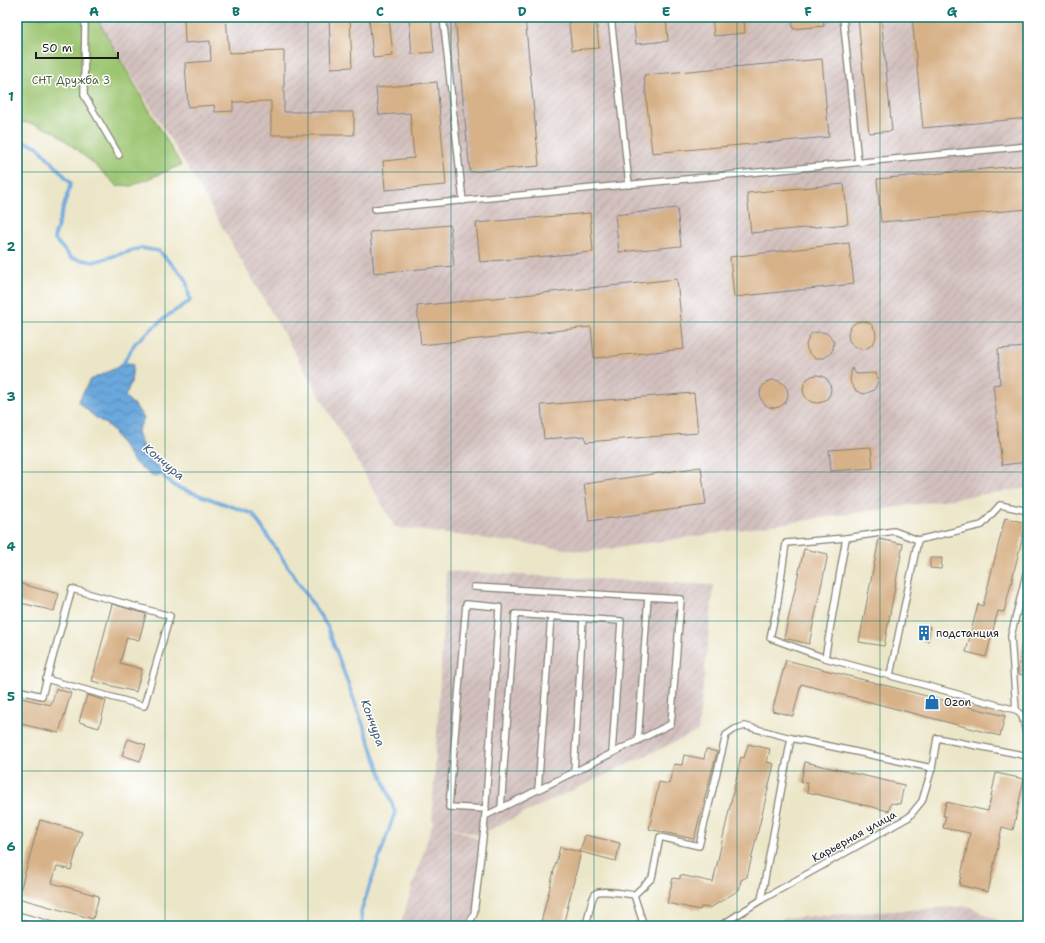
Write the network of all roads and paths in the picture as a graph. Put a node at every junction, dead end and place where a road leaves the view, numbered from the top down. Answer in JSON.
{"nodes":[{"id":1,"x":85,"y":17,"type":"edge"},
{"id":2,"x":443,"y":17,"type":"edge"},
{"id":3,"x":612,"y":17,"type":"edge"},
{"id":4,"x":843,"y":17,"type":"edge"},
{"id":5,"x":1028,"y":146,"type":"edge"},
{"id":6,"x":119,"y":155,"type":"dead end"},
{"id":7,"x":858,"y":162,"type":"junction"},
{"id":8,"x":629,"y":185,"type":"junction"},
{"id":9,"x":463,"y":201,"type":"junction"},
{"id":10,"x":376,"y":209,"type":"dead end"},
{"id":11,"x":1028,"y":511,"type":"edge"},
{"id":12,"x":846,"y":538,"type":"junction"},
{"id":13,"x":918,"y":540,"type":"junction"},
{"id":14,"x":1028,"y":566,"type":"edge"},
{"id":15,"x":474,"y":587,"type":"dead end"},
{"id":16,"x":648,"y":597,"type":"junction"},
{"id":17,"x":551,"y":616,"type":"junction"},
{"id":18,"x":583,"y":618,"type":"junction"},
{"id":19,"x":825,"y":658,"type":"junction"},
{"id":20,"x":890,"y":675,"type":"junction"},
{"id":21,"x":46,"y":679,"type":"junction"},
{"id":22,"x":17,"y":690,"type":"edge"},
{"id":23,"x":1016,"y":710,"type":"junction"},
{"id":24,"x":791,"y":738,"type":"junction"},
{"id":25,"x":1028,"y":740,"type":"edge"},
{"id":26,"x":638,"y":741,"type":"junction"},
{"id":27,"x":612,"y":753,"type":"junction"},
{"id":28,"x":1028,"y":756,"type":"edge"},
{"id":29,"x":932,"y":768,"type":"junction"},
{"id":30,"x":574,"y":772,"type":"junction"},
{"id":31,"x":538,"y":790,"type":"junction"},
{"id":32,"x":501,"y":808,"type":"junction"},
{"id":33,"x":486,"y":809,"type":"junction"},
{"id":34,"x":485,"y":816,"type":"junction"},
{"id":35,"x":634,"y":895,"type":"junction"},
{"id":36,"x":761,"y":900,"type":"junction"},
{"id":37,"x":17,"y":915,"type":"edge"},
{"id":38,"x":55,"y":926,"type":"edge"},
{"id":39,"x":468,"y":926,"type":"edge"},
{"id":40,"x":586,"y":926,"type":"edge"},
{"id":41,"x":644,"y":926,"type":"edge"},
{"id":42,"x":720,"y":926,"type":"edge"}],
"edges":[{"from":1,"to":6,"type":"lane"},
{"from":2,"to":9,"type":"lane"},
{"from":3,"to":8,"type":"lane"},
{"from":4,"to":7,"type":"lane"},
{"from":5,"to":7,"type":"lane"},
{"from":7,"to":8,"type":"lane"},
{"from":8,"to":9,"type":"lane"},
{"from":9,"to":10,"type":"lane"},
{"from":11,"to":13,"type":"lane"},
{"from":12,"to":13,"type":"lane"},
{"from":12,"to":19,"type":"lane"},
{"from":12,"to":19,"type":"lane"},
{"from":13,"to":20,"type":"lane"},
{"from":14,"to":23,"type":"lane"},
{"from":15,"to":16,"type":"lane"},
{"from":16,"to":26,"type":"lane"},
{"from":16,"to":26,"type":"lane"},
{"from":17,"to":18,"type":"lane"},
{"from":17,"to":31,"type":"lane"},
{"from":17,"to":32,"type":"lane"},
{"from":18,"to":27,"type":"lane"},
{"from":18,"to":30,"type":"lane"},
{"from":19,"to":20,"type":"lane"},
{"from":20,"to":23,"type":"lane"},
{"from":21,"to":21,"type":"lane"},
{"from":21,"to":22,"type":"lane"},
{"from":23,"to":25,"type":"lane"},
{"from":24,"to":29,"type":"lane"},
{"from":24,"to":35,"type":"lane"},
{"from":24,"to":36,"type":"lane"},
{"from":26,"to":27,"type":"lane"},
{"from":27,"to":30,"type":"lane"},
{"from":28,"to":29,"type":"lane","name":"Карьерная улица"},
{"from":29,"to":36,"type":"lane","name":"Карьерная улица"},
{"from":30,"to":31,"type":"lane"},
{"from":31,"to":32,"type":"lane"},
{"from":32,"to":34,"type":"lane"},
{"from":33,"to":33,"type":"lane"},
{"from":33,"to":34,"type":"lane"},
{"from":34,"to":39,"type":"lane"},
{"from":35,"to":40,"type":"lane"},
{"from":35,"to":41,"type":"lane"},
{"from":36,"to":42,"type":"lane","name":"Карьерная улица"},
{"from":37,"to":38,"type":"lane"}]}
